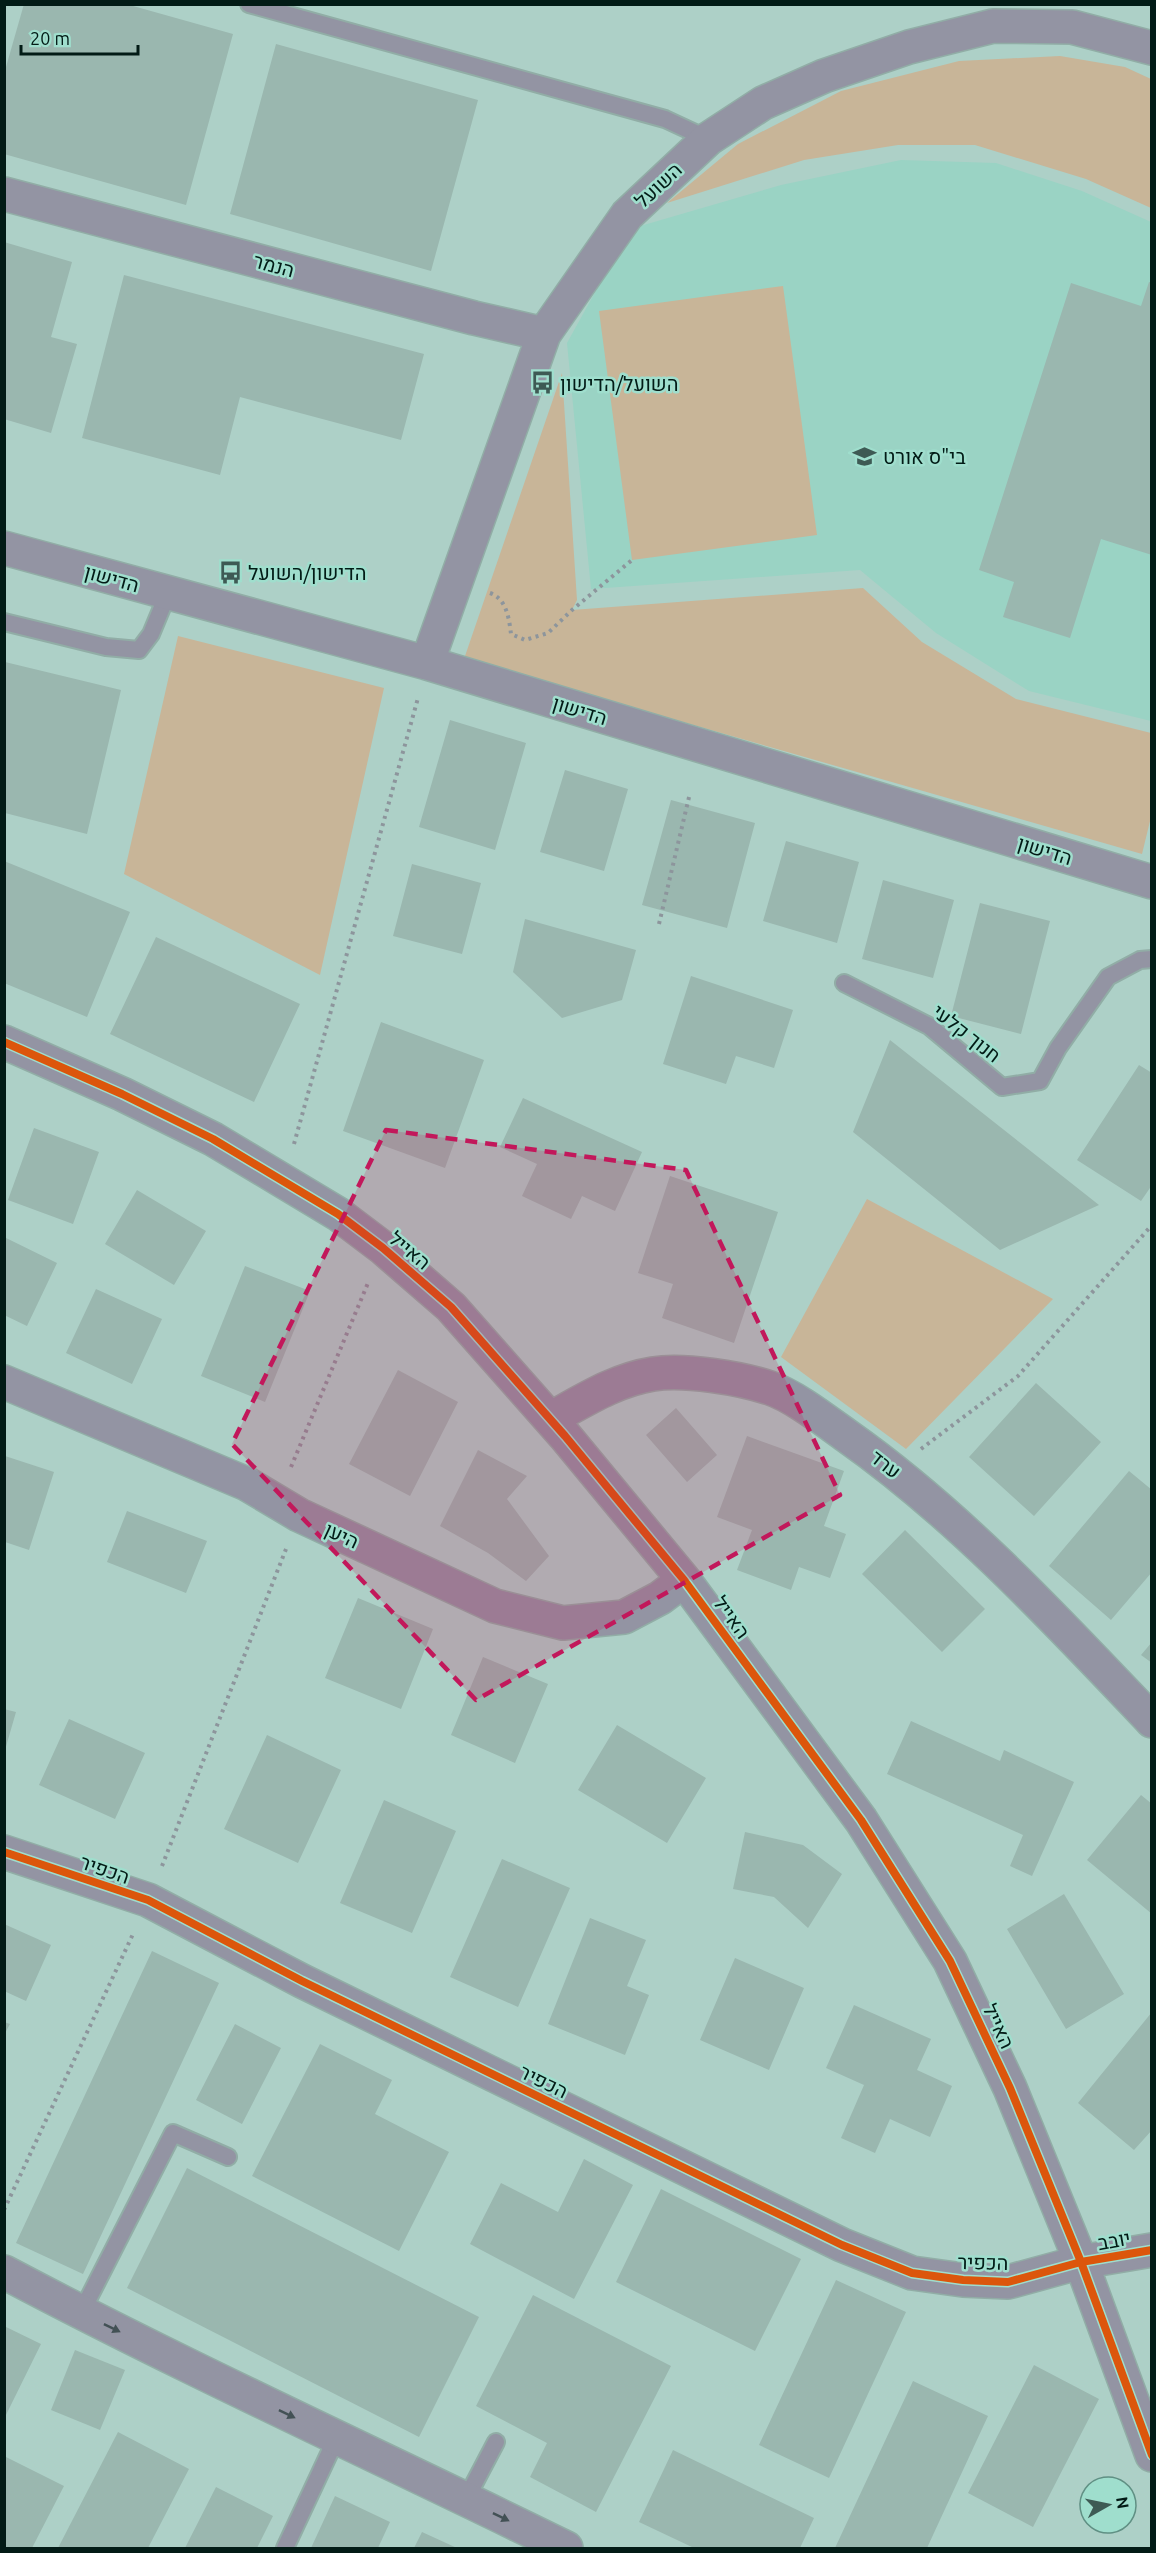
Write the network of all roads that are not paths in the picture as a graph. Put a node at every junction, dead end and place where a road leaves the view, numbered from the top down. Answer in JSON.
{"nodes":[{"id":1,"x":249,"y":4,"type":"edge"},
{"id":2,"x":1152,"y":48,"type":"edge"},
{"id":3,"x":708,"y":139,"type":"junction"},
{"id":4,"x":4,"y":194,"type":"edge"},
{"id":5,"x":544,"y":334,"type":"junction"},
{"id":6,"x":4,"y":549,"type":"edge"},
{"id":7,"x":168,"y":593,"type":"junction"},
{"id":8,"x":4,"y":622,"type":"edge"},
{"id":9,"x":427,"y":663,"type":"junction"},
{"id":10,"x":1152,"y":882,"type":"edge"},
{"id":11,"x":1152,"y":959,"type":"edge"},
{"id":12,"x":844,"y":983,"type":"dead end"},
{"id":13,"x":4,"y":1042,"type":"edge"},
{"id":14,"x":4,"y":1382,"type":"edge"},
{"id":15,"x":550,"y":1419,"type":"junction"},
{"id":16,"x":684,"y":1580,"type":"junction"},
{"id":17,"x":1152,"y":1721,"type":"edge"},
{"id":18,"x":4,"y":1852,"type":"edge"},
{"id":19,"x":228,"y":2157,"type":"dead end"},
{"id":20,"x":1152,"y":2250,"type":"edge"},
{"id":21,"x":1081,"y":2262,"type":"junction"},
{"id":22,"x":4,"y":2272,"type":"edge"},
{"id":23,"x":81,"y":2313,"type":"junction"},
{"id":24,"x":336,"y":2439,"type":"junction"},
{"id":25,"x":496,"y":2442,"type":"dead end"},
{"id":26,"x":1152,"y":2455,"type":"edge"},
{"id":27,"x":466,"y":2499,"type":"junction"},
{"id":28,"x":285,"y":2548,"type":"edge"},
{"id":29,"x":566,"y":2548,"type":"edge"}],
"edges":[{"from":1,"to":3,"type":"lane"},
{"from":2,"to":3,"type":"street","name":"השועל"},
{"from":3,"to":5,"type":"street","name":"השועל"},
{"from":4,"to":5,"type":"street","name":"הנמר"},
{"from":5,"to":9,"type":"street","name":"השועל"},
{"from":6,"to":7,"type":"street","name":"הדישון"},
{"from":7,"to":8,"type":"lane"},
{"from":7,"to":9,"type":"street","name":"הדישון"},
{"from":9,"to":10,"type":"street","name":"הדישון"},
{"from":11,"to":12,"type":"lane","name":"חנוך קלעי"},
{"from":13,"to":15,"type":"street","name":"האייל"},
{"from":14,"to":16,"type":"street","name":"היען"},
{"from":15,"to":16,"type":"street","name":"האייל"},
{"from":15,"to":17,"type":"street","name":"ערד"},
{"from":16,"to":21,"type":"street","name":"האייל"},
{"from":18,"to":21,"type":"street","name":"הכפיר"},
{"from":19,"to":23,"type":"lane"},
{"from":20,"to":21,"type":"street","name":"יובב"},
{"from":21,"to":26,"type":"street","name":"האייל"},
{"from":22,"to":23,"type":"street"},
{"from":23,"to":24,"type":"street","one_way":true},
{"from":24,"to":27,"type":"street"},
{"from":24,"to":28,"type":"lane"},
{"from":25,"to":27,"type":"lane"},
{"from":27,"to":29,"type":"street","one_way":true}]}
